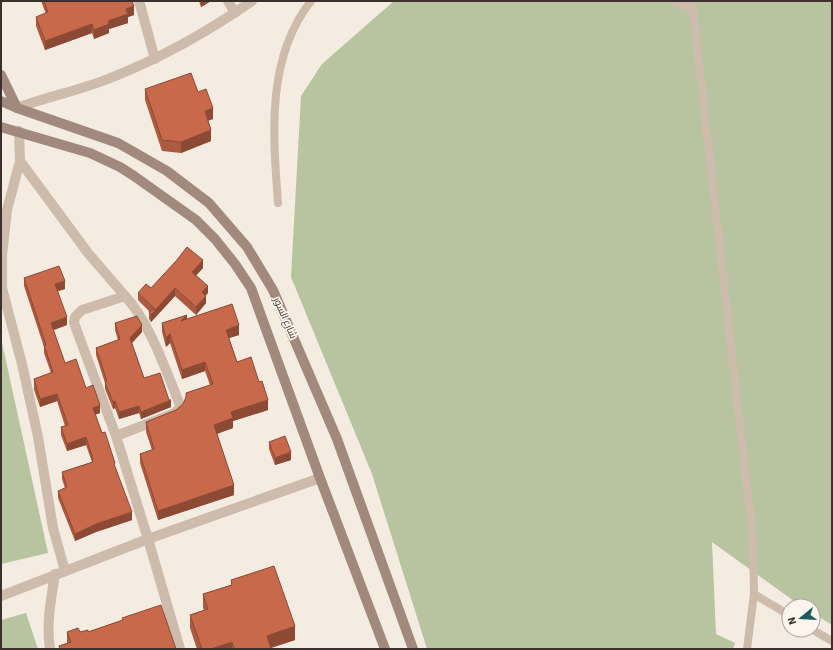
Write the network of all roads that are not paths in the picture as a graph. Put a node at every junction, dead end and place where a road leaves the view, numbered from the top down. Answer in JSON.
{"nodes":[{"id":1,"x":138,"y":1,"type":"edge"},
{"id":2,"x":228,"y":1,"type":"edge"},
{"id":3,"x":252,"y":1,"type":"edge"},
{"id":4,"x":311,"y":1,"type":"edge"},
{"id":5,"x":673,"y":1,"type":"edge"},
{"id":6,"x":691,"y":1,"type":"edge"},
{"id":7,"x":694,"y":10,"type":"junction"},
{"id":8,"x":235,"y":13,"type":"junction"},
{"id":9,"x":155,"y":59,"type":"junction"},
{"id":10,"x":1,"y":75,"type":"edge"},
{"id":11,"x":1,"y":101,"type":"edge"},
{"id":12,"x":18,"y":108,"type":"junction"},
{"id":13,"x":1,"y":127,"type":"edge"},
{"id":14,"x":20,"y":131,"type":"junction"},
{"id":15,"x":20,"y":161,"type":"junction"},
{"id":16,"x":278,"y":203,"type":"dead end"},
{"id":17,"x":2,"y":257,"type":"edge"},
{"id":18,"x":125,"y":296,"type":"junction"},
{"id":19,"x":116,"y":436,"type":"junction"},
{"id":20,"x":320,"y":478,"type":"junction"},
{"id":21,"x":148,"y":539,"type":"junction"},
{"id":22,"x":60,"y":572,"type":"junction"},
{"id":23,"x":754,"y":594,"type":"junction"},
{"id":24,"x":1,"y":596,"type":"edge"},
{"id":25,"x":781,"y":610,"type":"edge"},
{"id":26,"x":821,"y":635,"type":"edge"},
{"id":27,"x":832,"y":641,"type":"edge"},
{"id":28,"x":50,"y":649,"type":"edge"},
{"id":29,"x":180,"y":649,"type":"edge"},
{"id":30,"x":385,"y":649,"type":"edge"},
{"id":31,"x":413,"y":649,"type":"edge"},
{"id":32,"x":747,"y":649,"type":"edge"}],
"edges":[{"from":1,"to":9,"type":"street"},
{"from":2,"to":8,"type":"street"},
{"from":3,"to":8,"type":"street"},
{"from":4,"to":16,"type":"lane"},
{"from":5,"to":7,"type":"lane"},
{"from":6,"to":7,"type":"lane"},
{"from":7,"to":23,"type":"lane"},
{"from":8,"to":9,"type":"street"},
{"from":9,"to":12,"type":"street"},
{"from":10,"to":12,"type":"main road"},
{"from":11,"to":12,"type":"main road","name":"شارع السور"},
{"from":12,"to":31,"type":"main road","name":"شارع السور"},
{"from":13,"to":14,"type":"main road","name":"شارع السور"},
{"from":14,"to":15,"type":"street"},
{"from":14,"to":20,"type":"main road","name":"شارع السور"},
{"from":15,"to":17,"type":"street"},
{"from":15,"to":18,"type":"street"},
{"from":17,"to":22,"type":"street"},
{"from":18,"to":19,"type":"street"},
{"from":18,"to":19,"type":"street"},
{"from":19,"to":21,"type":"street"},
{"from":20,"to":21,"type":"street"},
{"from":20,"to":30,"type":"main road","name":"شارع السور"},
{"from":21,"to":22,"type":"street"},
{"from":21,"to":29,"type":"street"},
{"from":22,"to":24,"type":"street"},
{"from":22,"to":28,"type":"street"},
{"from":23,"to":25,"type":"lane"},
{"from":23,"to":32,"type":"lane"},
{"from":26,"to":27,"type":"lane"}]}
